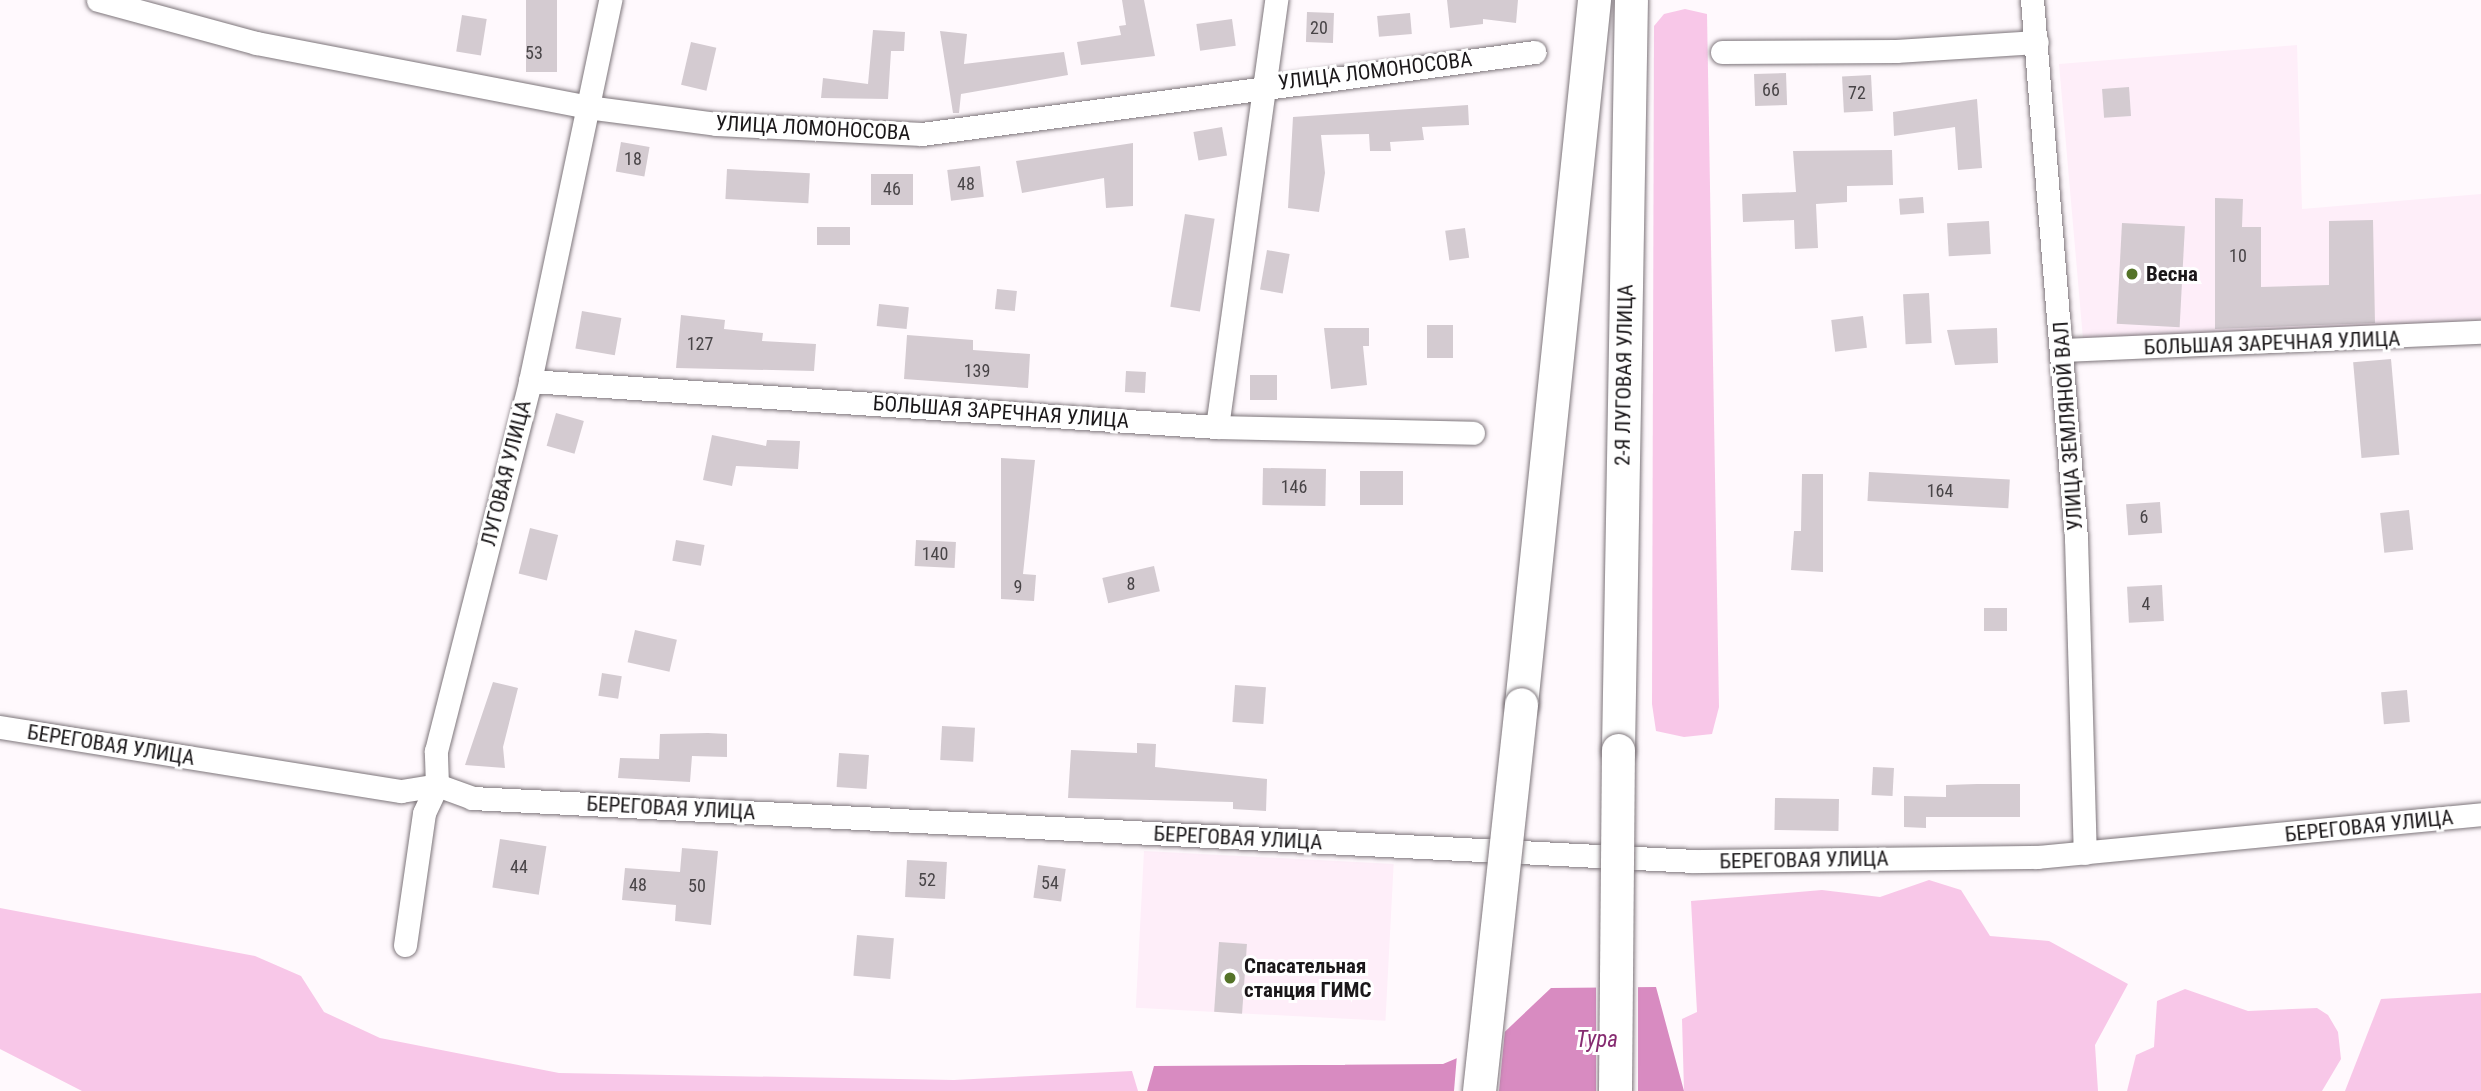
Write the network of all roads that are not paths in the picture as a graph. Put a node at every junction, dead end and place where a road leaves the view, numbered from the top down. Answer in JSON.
{"nodes":[{"id":1,"x":99,"y":0,"type":"edge"},
{"id":2,"x":610,"y":0,"type":"edge"},
{"id":3,"x":1276,"y":0,"type":"edge"},
{"id":4,"x":1594,"y":0,"type":"edge"},
{"id":5,"x":1630,"y":0,"type":"edge"},
{"id":6,"x":2032,"y":0,"type":"edge"},
{"id":7,"x":2037,"y":42,"type":"junction"},
{"id":8,"x":1535,"y":52,"type":"dead end"},
{"id":9,"x":1722,"y":52,"type":"dead end"},
{"id":10,"x":1268,"y":84,"type":"junction"},
{"id":11,"x":587,"y":107,"type":"junction"},
{"id":12,"x":2481,"y":332,"type":"edge"},
{"id":13,"x":2063,"y":351,"type":"junction"},
{"id":14,"x":530,"y":381,"type":"junction"},
{"id":15,"x":1217,"y":426,"type":"junction"},
{"id":16,"x":1473,"y":433,"type":"dead end"},
{"id":17,"x":0,"y":727,"type":"edge"},
{"id":18,"x":437,"y":785,"type":"junction"},
{"id":19,"x":2481,"y":814,"type":"edge"},
{"id":20,"x":2085,"y":853,"type":"junction"},
{"id":21,"x":405,"y":945,"type":"dead end"},
{"id":22,"x":1479,"y":1091,"type":"edge"},
{"id":23,"x":1615,"y":1091,"type":"edge"}],
"edges":[{"from":1,"to":11,"type":"street","name":"УЛИЦА ЛОМОНОСОВА"},
{"from":2,"to":11,"type":"street","name":"ЛУГОВАЯ УЛИЦА"},
{"from":3,"to":10,"type":"street"},
{"from":4,"to":22,"type":"main road","bridge":true},
{"from":5,"to":23,"type":"main road","name":"2-Я ЛУГОВАЯ УЛИЦА","bridge":true},
{"from":6,"to":7,"type":"street","name":"УЛИЦА ЗЕМЛЯНОЙ ВАЛ"},
{"from":7,"to":9,"type":"street"},
{"from":7,"to":13,"type":"street","name":"УЛИЦА ЗЕМЛЯНОЙ ВАЛ"},
{"from":8,"to":10,"type":"street","name":"УЛИЦА ЛОМОНОСОВА"},
{"from":10,"to":11,"type":"street","name":"УЛИЦА ЛОМОНОСОВА"},
{"from":10,"to":15,"type":"street"},
{"from":11,"to":14,"type":"street","name":"ЛУГОВАЯ УЛИЦА"},
{"from":12,"to":13,"type":"street","name":"БОЛЬШАЯ ЗАРЕЧНАЯ УЛИЦА"},
{"from":13,"to":20,"type":"street","name":"УЛИЦА ЗЕМЛЯНОЙ ВАЛ"},
{"from":14,"to":15,"type":"street","name":"БОЛЬШАЯ ЗАРЕЧНАЯ УЛИЦА"},
{"from":14,"to":18,"type":"street","name":"ЛУГОВАЯ УЛИЦА"},
{"from":15,"to":16,"type":"street","name":"БОЛЬШАЯ ЗАРЕЧНАЯ УЛИЦА"},
{"from":17,"to":18,"type":"street","name":"БЕРЕГОВАЯ УЛИЦА"},
{"from":18,"to":20,"type":"street","name":"БЕРЕГОВАЯ УЛИЦА"},
{"from":18,"to":21,"type":"street","name":"ЛУГОВАЯ УЛИЦА"},
{"from":19,"to":20,"type":"street","name":"БЕРЕГОВАЯ УЛИЦА"}]}
